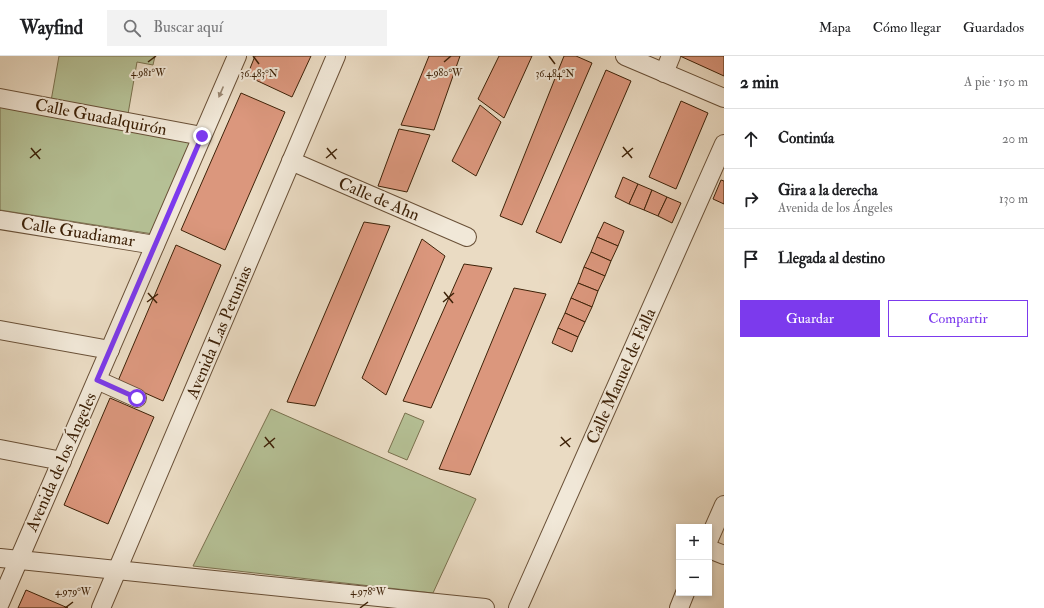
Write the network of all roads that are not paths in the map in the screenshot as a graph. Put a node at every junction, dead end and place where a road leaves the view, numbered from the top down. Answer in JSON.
{"nodes":[{"id":1,"x":237,"y":56,"type":"edge"},
{"id":2,"x":336,"y":56,"type":"edge"},
{"id":3,"x":625,"y":56,"type":"edge"},
{"id":4,"x":671,"y":56,"type":"edge"},
{"id":5,"x":664,"y":73,"type":"junction"},
{"id":6,"x":0,"y":98,"type":"edge"},
{"id":7,"x":724,"y":98,"type":"edge"},
{"id":8,"x":202,"y":136,"type":"junction"},
{"id":9,"x":724,"y":144,"type":"edge"},
{"id":10,"x":291,"y":161,"type":"junction"},
{"id":11,"x":0,"y":220,"type":"edge"},
{"id":12,"x":467,"y":237,"type":"dead end"},
{"id":13,"x":155,"y":245,"type":"junction"},
{"id":14,"x":0,"y":330,"type":"edge"},
{"id":15,"x":110,"y":350,"type":"junction"},
{"id":16,"x":97,"y":380,"type":"junction"},
{"id":17,"x":137,"y":398,"type":"dead end"},
{"id":18,"x":0,"y":450,"type":"edge"},
{"id":19,"x":62,"y":461,"type":"junction"},
{"id":20,"x":724,"y":505,"type":"edge"},
{"id":21,"x":712,"y":533,"type":"edge"},
{"id":22,"x":712,"y":551,"type":"edge"},
{"id":23,"x":724,"y":555,"type":"edge"},
{"id":24,"x":0,"y":558,"type":"edge"},
{"id":25,"x":18,"y":561,"type":"junction"},
{"id":26,"x":117,"y":570,"type":"junction"},
{"id":27,"x":685,"y":596,"type":"edge"},
{"id":28,"x":0,"y":603,"type":"edge"},
{"id":29,"x":101,"y":608,"type":"edge"},
{"id":30,"x":485,"y":608,"type":"edge"},
{"id":31,"x":518,"y":608,"type":"edge"},
{"id":32,"x":679,"y":608,"type":"edge"}],
"edges":[{"from":1,"to":8,"type":"street","name":"Avenida de los Ángeles","one_way":true},
{"from":2,"to":10,"type":"street","name":"Avenida Las Petunias"},
{"from":3,"to":5,"type":"street"},
{"from":4,"to":5,"type":"street"},
{"from":5,"to":7,"type":"street"},
{"from":6,"to":8,"type":"street","name":"Calle Guadalquirón"},
{"from":8,"to":13,"type":"street","name":"Avenida de los Ángeles"},
{"from":9,"to":31,"type":"street","name":"Calle Manuel de Falla"},
{"from":10,"to":12,"type":"street","name":"Calle de Ahn"},
{"from":10,"to":26,"type":"street","name":"Avenida Las Petunias"},
{"from":11,"to":13,"type":"street","name":"Calle Guadiamar"},
{"from":13,"to":15,"type":"street","name":"Avenida de los Ángeles"},
{"from":14,"to":15,"type":"street"},
{"from":15,"to":16,"type":"street","name":"Avenida de los Ángeles"},
{"from":16,"to":17,"type":"street"},
{"from":16,"to":19,"type":"street","name":"Avenida de los Ángeles"},
{"from":18,"to":19,"type":"street"},
{"from":19,"to":25,"type":"street","name":"Avenida de los Ángeles"},
{"from":20,"to":21,"type":"street"},
{"from":22,"to":23,"type":"street"},
{"from":24,"to":25,"type":"street"},
{"from":25,"to":26,"type":"street"},
{"from":25,"to":28,"type":"street","name":"Avenida de los Ángeles"},
{"from":26,"to":29,"type":"street","name":"Avenida Las Petunias"},
{"from":26,"to":30,"type":"street"},
{"from":27,"to":32,"type":"street"}]}
